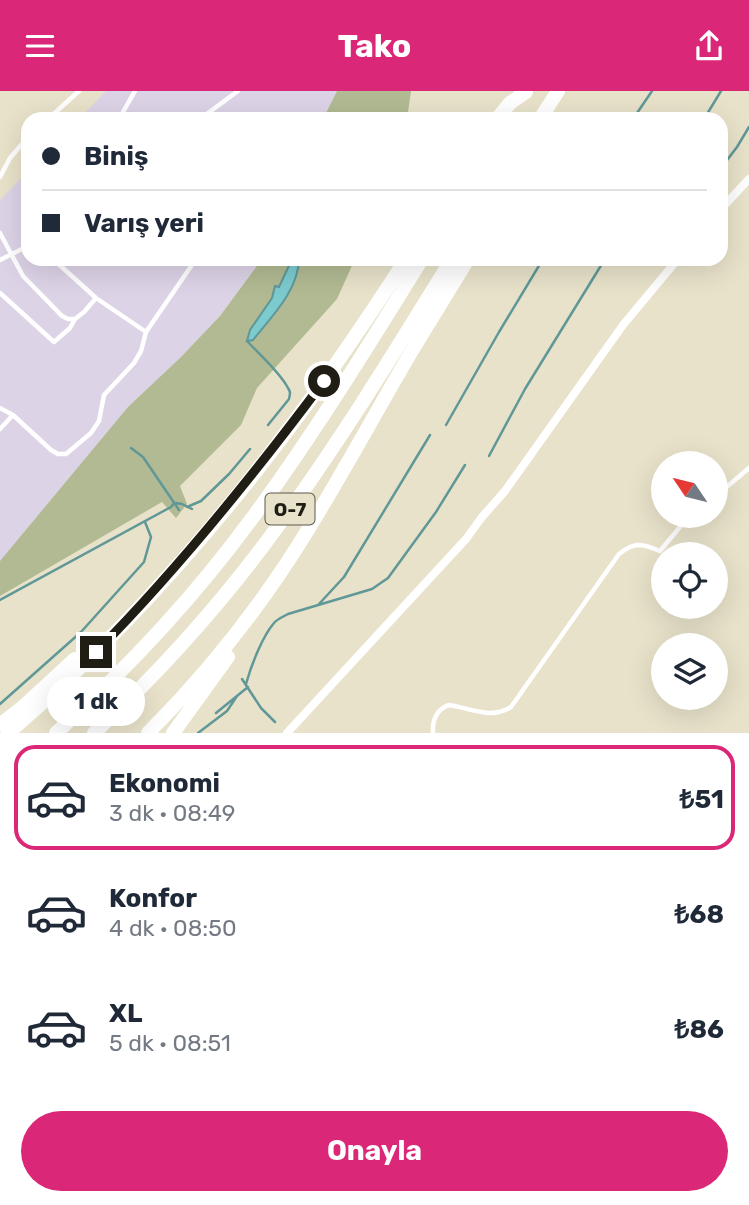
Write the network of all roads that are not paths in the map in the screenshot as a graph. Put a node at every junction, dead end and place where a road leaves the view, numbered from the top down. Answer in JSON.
{"nodes":[{"id":1,"x":79,"y":91,"type":"edge"},
{"id":2,"x":135,"y":91,"type":"edge"},
{"id":3,"x":237,"y":91,"type":"edge"},
{"id":4,"x":526,"y":91,"type":"edge"},
{"id":5,"x":560,"y":91,"type":"edge"},
{"id":6,"x":56,"y":112,"type":"edge"},
{"id":7,"x":123,"y":112,"type":"edge"},
{"id":8,"x":209,"y":112,"type":"edge"},
{"id":9,"x":503,"y":112,"type":"edge"},
{"id":10,"x":513,"y":112,"type":"edge"},
{"id":11,"x":545,"y":112,"type":"edge"},
{"id":12,"x":552,"y":112,"type":"edge"},
{"id":13,"x":21,"y":145,"type":"edge"},
{"id":14,"x":0,"y":177,"type":"edge"},
{"id":15,"x":749,"y":179,"type":"edge"},
{"id":16,"x":728,"y":202,"type":"edge"},
{"id":17,"x":0,"y":233,"type":"edge"},
{"id":18,"x":21,"y":250,"type":"edge"},
{"id":19,"x":12,"y":254,"type":"junction"},
{"id":20,"x":0,"y":260,"type":"edge"},
{"id":21,"x":61,"y":266,"type":"edge"},
{"id":22,"x":191,"y":266,"type":"edge"},
{"id":23,"x":401,"y":266,"type":"edge"},
{"id":24,"x":418,"y":266,"type":"edge"},
{"id":25,"x":448,"y":266,"type":"edge"},
{"id":26,"x":464,"y":266,"type":"edge"},
{"id":27,"x":672,"y":266,"type":"edge"},
{"id":28,"x":0,"y":293,"type":"edge"},
{"id":29,"x":96,"y":298,"type":"junction"},
{"id":30,"x":75,"y":319,"type":"junction"},
{"id":31,"x":146,"y":332,"type":"junction"},
{"id":32,"x":0,"y":408,"type":"edge"},
{"id":33,"x":13,"y":415,"type":"junction"},
{"id":34,"x":0,"y":429,"type":"edge"},
{"id":35,"x":749,"y":468,"type":"edge"},
{"id":36,"x":728,"y":486,"type":"edge"},
{"id":37,"x":324,"y":503,"type":"junction"},
{"id":38,"x":209,"y":528,"type":"junction"},
{"id":39,"x":679,"y":529,"type":"edge"},
{"id":40,"x":0,"y":725,"type":"edge"},
{"id":41,"x":8,"y":733,"type":"edge"},
{"id":42,"x":56,"y":733,"type":"edge"},
{"id":43,"x":94,"y":733,"type":"edge"},
{"id":44,"x":149,"y":733,"type":"edge"},
{"id":45,"x":173,"y":733,"type":"edge"},
{"id":46,"x":287,"y":733,"type":"edge"},
{"id":47,"x":433,"y":733,"type":"edge"}],
"edges":[{"from":1,"to":6,"type":"lane"},
{"from":2,"to":7,"type":"lane"},
{"from":3,"to":8,"type":"lane"},
{"from":4,"to":9,"type":"highway"},
{"from":4,"to":10,"type":"highway"},
{"from":5,"to":11,"type":"highway"},
{"from":5,"to":12,"type":"highway"},
{"from":13,"to":14,"type":"lane"},
{"from":15,"to":16,"type":"street"},
{"from":17,"to":19,"type":"lane"},
{"from":18,"to":19,"type":"lane"},
{"from":19,"to":20,"type":"lane"},
{"from":19,"to":30,"type":"lane"},
{"from":21,"to":29,"type":"lane"},
{"from":22,"to":31,"type":"lane"},
{"from":23,"to":38,"type":"highway"},
{"from":24,"to":42,"type":"highway","number":"O-7"},
{"from":25,"to":43,"type":"highway","number":"O-7"},
{"from":26,"to":37,"type":"highway"},
{"from":27,"to":46,"type":"street"},
{"from":28,"to":30,"type":"lane"},
{"from":29,"to":30,"type":"lane"},
{"from":29,"to":31,"type":"lane"},
{"from":31,"to":33,"type":"lane"},
{"from":32,"to":33,"type":"lane"},
{"from":33,"to":34,"type":"lane"},
{"from":35,"to":36,"type":"lane"},
{"from":37,"to":44,"type":"highway"},
{"from":37,"to":45,"type":"highway"},
{"from":38,"to":40,"type":"highway"},
{"from":38,"to":41,"type":"highway"},
{"from":39,"to":47,"type":"lane"}]}
